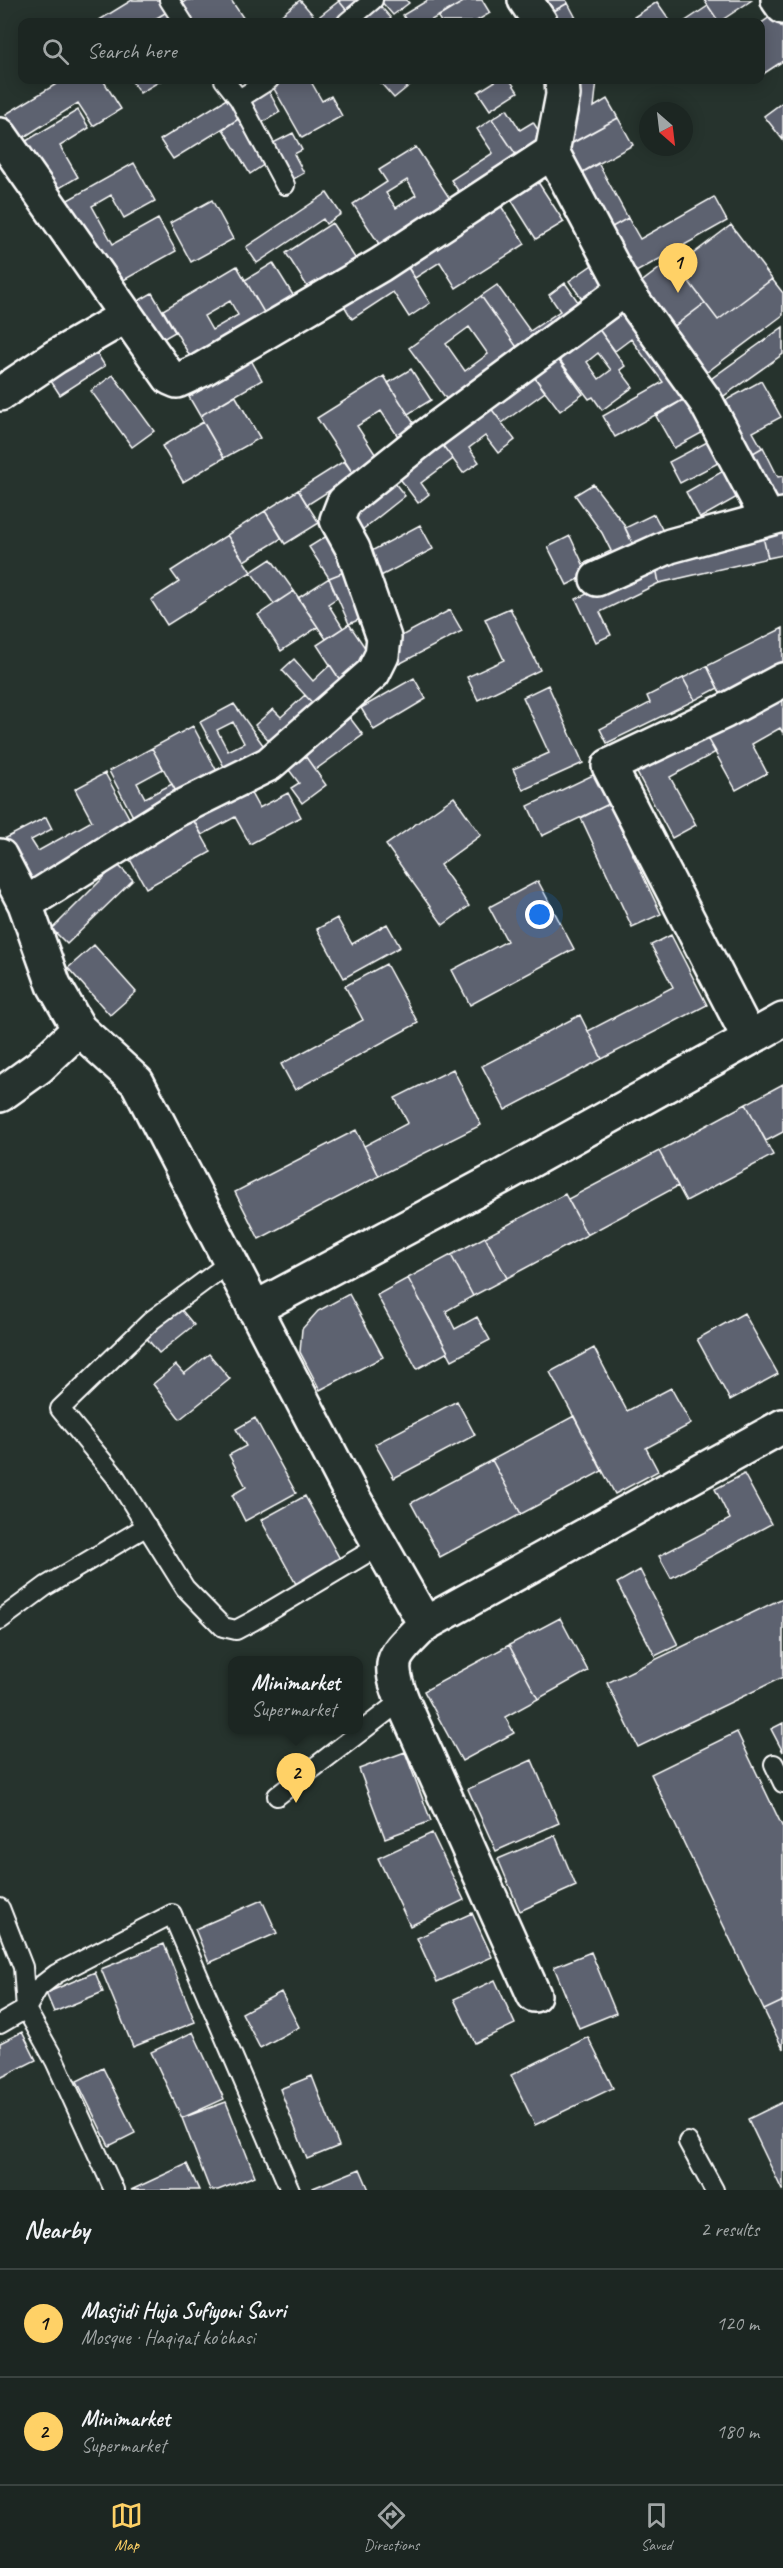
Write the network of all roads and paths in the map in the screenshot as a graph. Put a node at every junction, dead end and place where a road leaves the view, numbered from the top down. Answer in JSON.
{"nodes":[{"id":1,"x":169,"y":0,"type":"edge"},
{"id":2,"x":373,"y":0,"type":"edge"},
{"id":3,"x":525,"y":0,"type":"edge"},
{"id":4,"x":778,"y":0,"type":"edge"},
{"id":5,"x":783,"y":8,"type":"edge"},
{"id":6,"x":180,"y":18,"type":"edge"},
{"id":7,"x":352,"y":18,"type":"edge"},
{"id":8,"x":537,"y":18,"type":"edge"},
{"id":9,"x":227,"y":84,"type":"edge"},
{"id":10,"x":262,"y":84,"type":"edge"},
{"id":11,"x":562,"y":84,"type":"edge"},
{"id":12,"x":238,"y":99,"type":"junction"},
{"id":13,"x":0,"y":135,"type":"edge"},
{"id":14,"x":552,"y":152,"type":"junction"},
{"id":15,"x":285,"y":185,"type":"dead end"},
{"id":16,"x":625,"y":289,"type":"junction"},
{"id":17,"x":126,"y":316,"type":"junction"},
{"id":18,"x":0,"y":394,"type":"edge"},
{"id":19,"x":775,"y":516,"type":"edge"},
{"id":20,"x":597,"y":579,"type":"dead end"},
{"id":21,"x":783,"y":680,"type":"edge"},
{"id":22,"x":0,"y":856,"type":"edge"},
{"id":23,"x":25,"y":904,"type":"junction"},
{"id":24,"x":783,"y":1020,"type":"edge"},
{"id":25,"x":79,"y":1029,"type":"junction"},
{"id":26,"x":749,"y":1038,"type":"junction"},
{"id":27,"x":0,"y":1095,"type":"edge"},
{"id":28,"x":230,"y":1262,"type":"junction"},
{"id":29,"x":255,"y":1309,"type":"junction"},
{"id":30,"x":783,"y":1426,"type":"edge"},
{"id":31,"x":147,"y":1526,"type":"junction"},
{"id":32,"x":379,"y":1546,"type":"junction"},
{"id":33,"x":0,"y":1620,"type":"edge"},
{"id":34,"x":425,"y":1624,"type":"junction"},
{"id":35,"x":402,"y":1700,"type":"junction"},
{"id":36,"x":363,"y":1730,"type":"edge"},
{"id":37,"x":358,"y":1734,"type":"edge"},
{"id":38,"x":774,"y":1764,"type":"dead end"},
{"id":39,"x":783,"y":1783,"type":"edge"},
{"id":40,"x":277,"y":1796,"type":"dead end"},
{"id":41,"x":0,"y":1908,"type":"edge"},
{"id":42,"x":534,"y":1995,"type":"dead end"},
{"id":43,"x":26,"y":2009,"type":"junction"},
{"id":44,"x":0,"y":2024,"type":"edge"},
{"id":45,"x":688,"y":2142,"type":"dead end"},
{"id":46,"x":114,"y":2190,"type":"edge"},
{"id":47,"x":290,"y":2190,"type":"edge"},
{"id":48,"x":714,"y":2190,"type":"edge"}],
"edges":[{"from":1,"to":6,"type":"lane"},
{"from":2,"to":7,"type":"lane"},
{"from":3,"to":8,"type":"street"},
{"from":4,"to":5,"type":"street"},
{"from":9,"to":12,"type":"lane"},
{"from":10,"to":12,"type":"lane"},
{"from":11,"to":14,"type":"street"},
{"from":12,"to":15,"type":"lane"},
{"from":13,"to":17,"type":"street"},
{"from":14,"to":16,"type":"street"},
{"from":14,"to":17,"type":"street"},
{"from":16,"to":19,"type":"street"},
{"from":16,"to":23,"type":"street"},
{"from":17,"to":18,"type":"street"},
{"from":19,"to":20,"type":"street"},
{"from":21,"to":26,"type":"street"},
{"from":22,"to":23,"type":"street"},
{"from":23,"to":25,"type":"street"},
{"from":24,"to":26,"type":"street"},
{"from":25,"to":27,"type":"street"},
{"from":25,"to":28,"type":"street"},
{"from":26,"to":29,"type":"street"},
{"from":28,"to":29,"type":"street"},
{"from":28,"to":31,"type":"lane"},
{"from":29,"to":32,"type":"street"},
{"from":30,"to":34,"type":"street"},
{"from":31,"to":32,"type":"lane"},
{"from":31,"to":33,"type":"lane"},
{"from":32,"to":34,"type":"street"},
{"from":34,"to":35,"type":"street"},
{"from":35,"to":36,"type":"lane"},
{"from":35,"to":42,"type":"street"},
{"from":37,"to":40,"type":"lane"},
{"from":38,"to":39,"type":"lane"},
{"from":41,"to":43,"type":"lane"},
{"from":43,"to":44,"type":"lane"},
{"from":43,"to":46,"type":"lane"},
{"from":43,"to":47,"type":"lane"},
{"from":45,"to":48,"type":"lane"}]}
